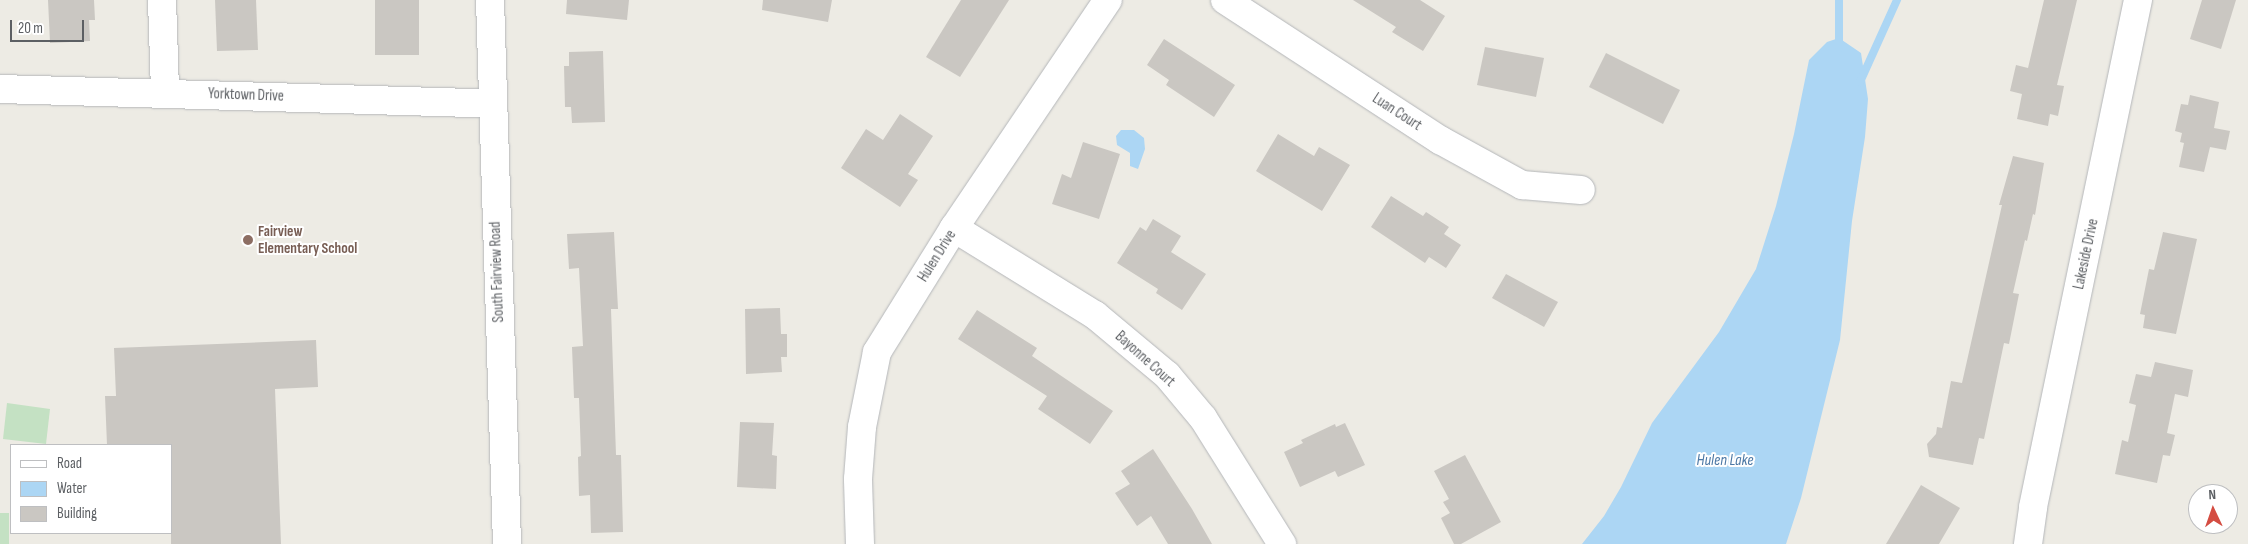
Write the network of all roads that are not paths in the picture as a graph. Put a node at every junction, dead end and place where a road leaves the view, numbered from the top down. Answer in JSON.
{"nodes":[{"id":1,"x":162,"y":0,"type":"edge"},
{"id":2,"x":490,"y":0,"type":"edge"},
{"id":3,"x":1108,"y":0,"type":"edge"},
{"id":4,"x":1225,"y":0,"type":"edge"},
{"id":5,"x":2138,"y":0,"type":"edge"},
{"id":6,"x":0,"y":89,"type":"edge"},
{"id":7,"x":165,"y":92,"type":"junction"},
{"id":8,"x":492,"y":104,"type":"junction"},
{"id":9,"x":1581,"y":190,"type":"dead end"},
{"id":10,"x":954,"y":228,"type":"junction"},
{"id":11,"x":2027,"y":532,"type":"edge"},
{"id":12,"x":507,"y":544,"type":"edge"},
{"id":13,"x":860,"y":544,"type":"edge"},
{"id":14,"x":1282,"y":544,"type":"edge"}],
"edges":[{"from":1,"to":7,"type":"street"},
{"from":2,"to":8,"type":"street","name":"South Fairview Road"},
{"from":3,"to":10,"type":"street","name":"Hulen Drive"},
{"from":4,"to":9,"type":"street","name":"Luan Court"},
{"from":5,"to":11,"type":"street","name":"Lakeside Drive"},
{"from":6,"to":7,"type":"street","name":"Yorktown Drive"},
{"from":7,"to":8,"type":"street","name":"Yorktown Drive"},
{"from":8,"to":12,"type":"street","name":"South Fairview Road"},
{"from":10,"to":13,"type":"street","name":"Hulen Drive"},
{"from":10,"to":14,"type":"street","name":"Bayonne Court"}]}
